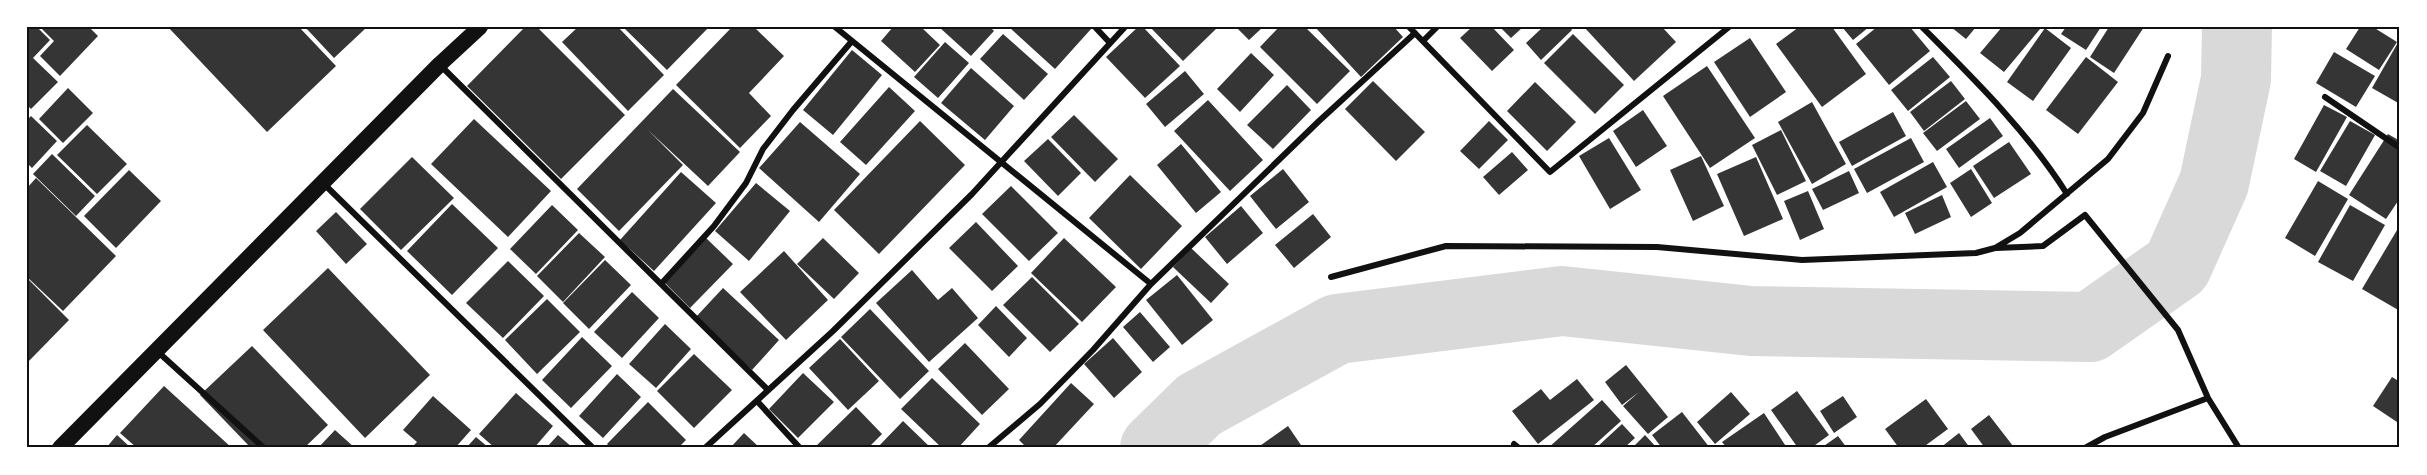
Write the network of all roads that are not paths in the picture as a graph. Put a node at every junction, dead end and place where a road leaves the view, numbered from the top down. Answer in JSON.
{"nodes":[{"id":1,"x":480,"y":27,"type":"edge"},
{"id":2,"x":835,"y":27,"type":"edge"},
{"id":3,"x":1095,"y":27,"type":"edge"},
{"id":4,"x":1125,"y":27,"type":"edge"},
{"id":5,"x":1409,"y":27,"type":"edge"},
{"id":6,"x":1437,"y":27,"type":"edge"},
{"id":7,"x":1730,"y":27,"type":"edge"},
{"id":8,"x":1922,"y":27,"type":"edge"},
{"id":9,"x":1415,"y":33,"type":"junction"},
{"id":10,"x":852,"y":41,"type":"junction"},
{"id":11,"x":1423,"y":41,"type":"junction"},
{"id":12,"x":1110,"y":43,"type":"junction"},
{"id":13,"x":2168,"y":56,"type":"dead end"},
{"id":14,"x":440,"y":64,"type":"junction"},
{"id":15,"x":2325,"y":97,"type":"dead end"},
{"id":16,"x":2400,"y":148,"type":"edge"},
{"id":17,"x":1001,"y":162,"type":"junction"},
{"id":18,"x":324,"y":183,"type":"junction"},
{"id":19,"x":2067,"y":194,"type":"junction"},
{"id":20,"x":1995,"y":248,"type":"junction"},
{"id":21,"x":1331,"y":277,"type":"dead end"},
{"id":22,"x":661,"y":284,"type":"junction"},
{"id":23,"x":1151,"y":284,"type":"junction"},
{"id":24,"x":157,"y":351,"type":"junction"},
{"id":25,"x":768,"y":390,"type":"junction"},
{"id":26,"x":2208,"y":398,"type":"junction"},
{"id":27,"x":757,"y":401,"type":"junction"},
{"id":28,"x":60,"y":448,"type":"edge"},
{"id":29,"x":264,"y":448,"type":"edge"},
{"id":30,"x":594,"y":448,"type":"edge"},
{"id":31,"x":705,"y":448,"type":"edge"},
{"id":32,"x":800,"y":448,"type":"edge"},
{"id":33,"x":988,"y":448,"type":"edge"},
{"id":34,"x":2085,"y":448,"type":"edge"},
{"id":35,"x":2239,"y":448,"type":"edge"}],
"edges":[{"from":1,"to":14,"type":"highway"},
{"from":2,"to":10,"type":"street"},
{"from":3,"to":12,"type":"street"},
{"from":4,"to":12,"type":"street"},
{"from":5,"to":9,"type":"street"},
{"from":6,"to":11,"type":"street"},
{"from":7,"to":11,"type":"street"},
{"from":8,"to":19,"type":"street"},
{"from":9,"to":11,"type":"street"},
{"from":9,"to":23,"type":"street"},
{"from":10,"to":17,"type":"street"},
{"from":10,"to":22,"type":"street"},
{"from":12,"to":17,"type":"street"},
{"from":13,"to":19,"type":"street"},
{"from":14,"to":18,"type":"highway"},
{"from":14,"to":22,"type":"street"},
{"from":15,"to":16,"type":"street"},
{"from":17,"to":23,"type":"street"},
{"from":17,"to":25,"type":"street"},
{"from":18,"to":24,"type":"highway"},
{"from":18,"to":30,"type":"street"},
{"from":19,"to":20,"type":"street"},
{"from":20,"to":21,"type":"street"},
{"from":20,"to":26,"type":"street"},
{"from":22,"to":25,"type":"street"},
{"from":23,"to":33,"type":"street"},
{"from":24,"to":28,"type":"highway"},
{"from":24,"to":29,"type":"street"},
{"from":25,"to":27,"type":"street"},
{"from":26,"to":34,"type":"street"},
{"from":26,"to":35,"type":"street"},
{"from":27,"to":31,"type":"street"},
{"from":27,"to":32,"type":"street"}]}
